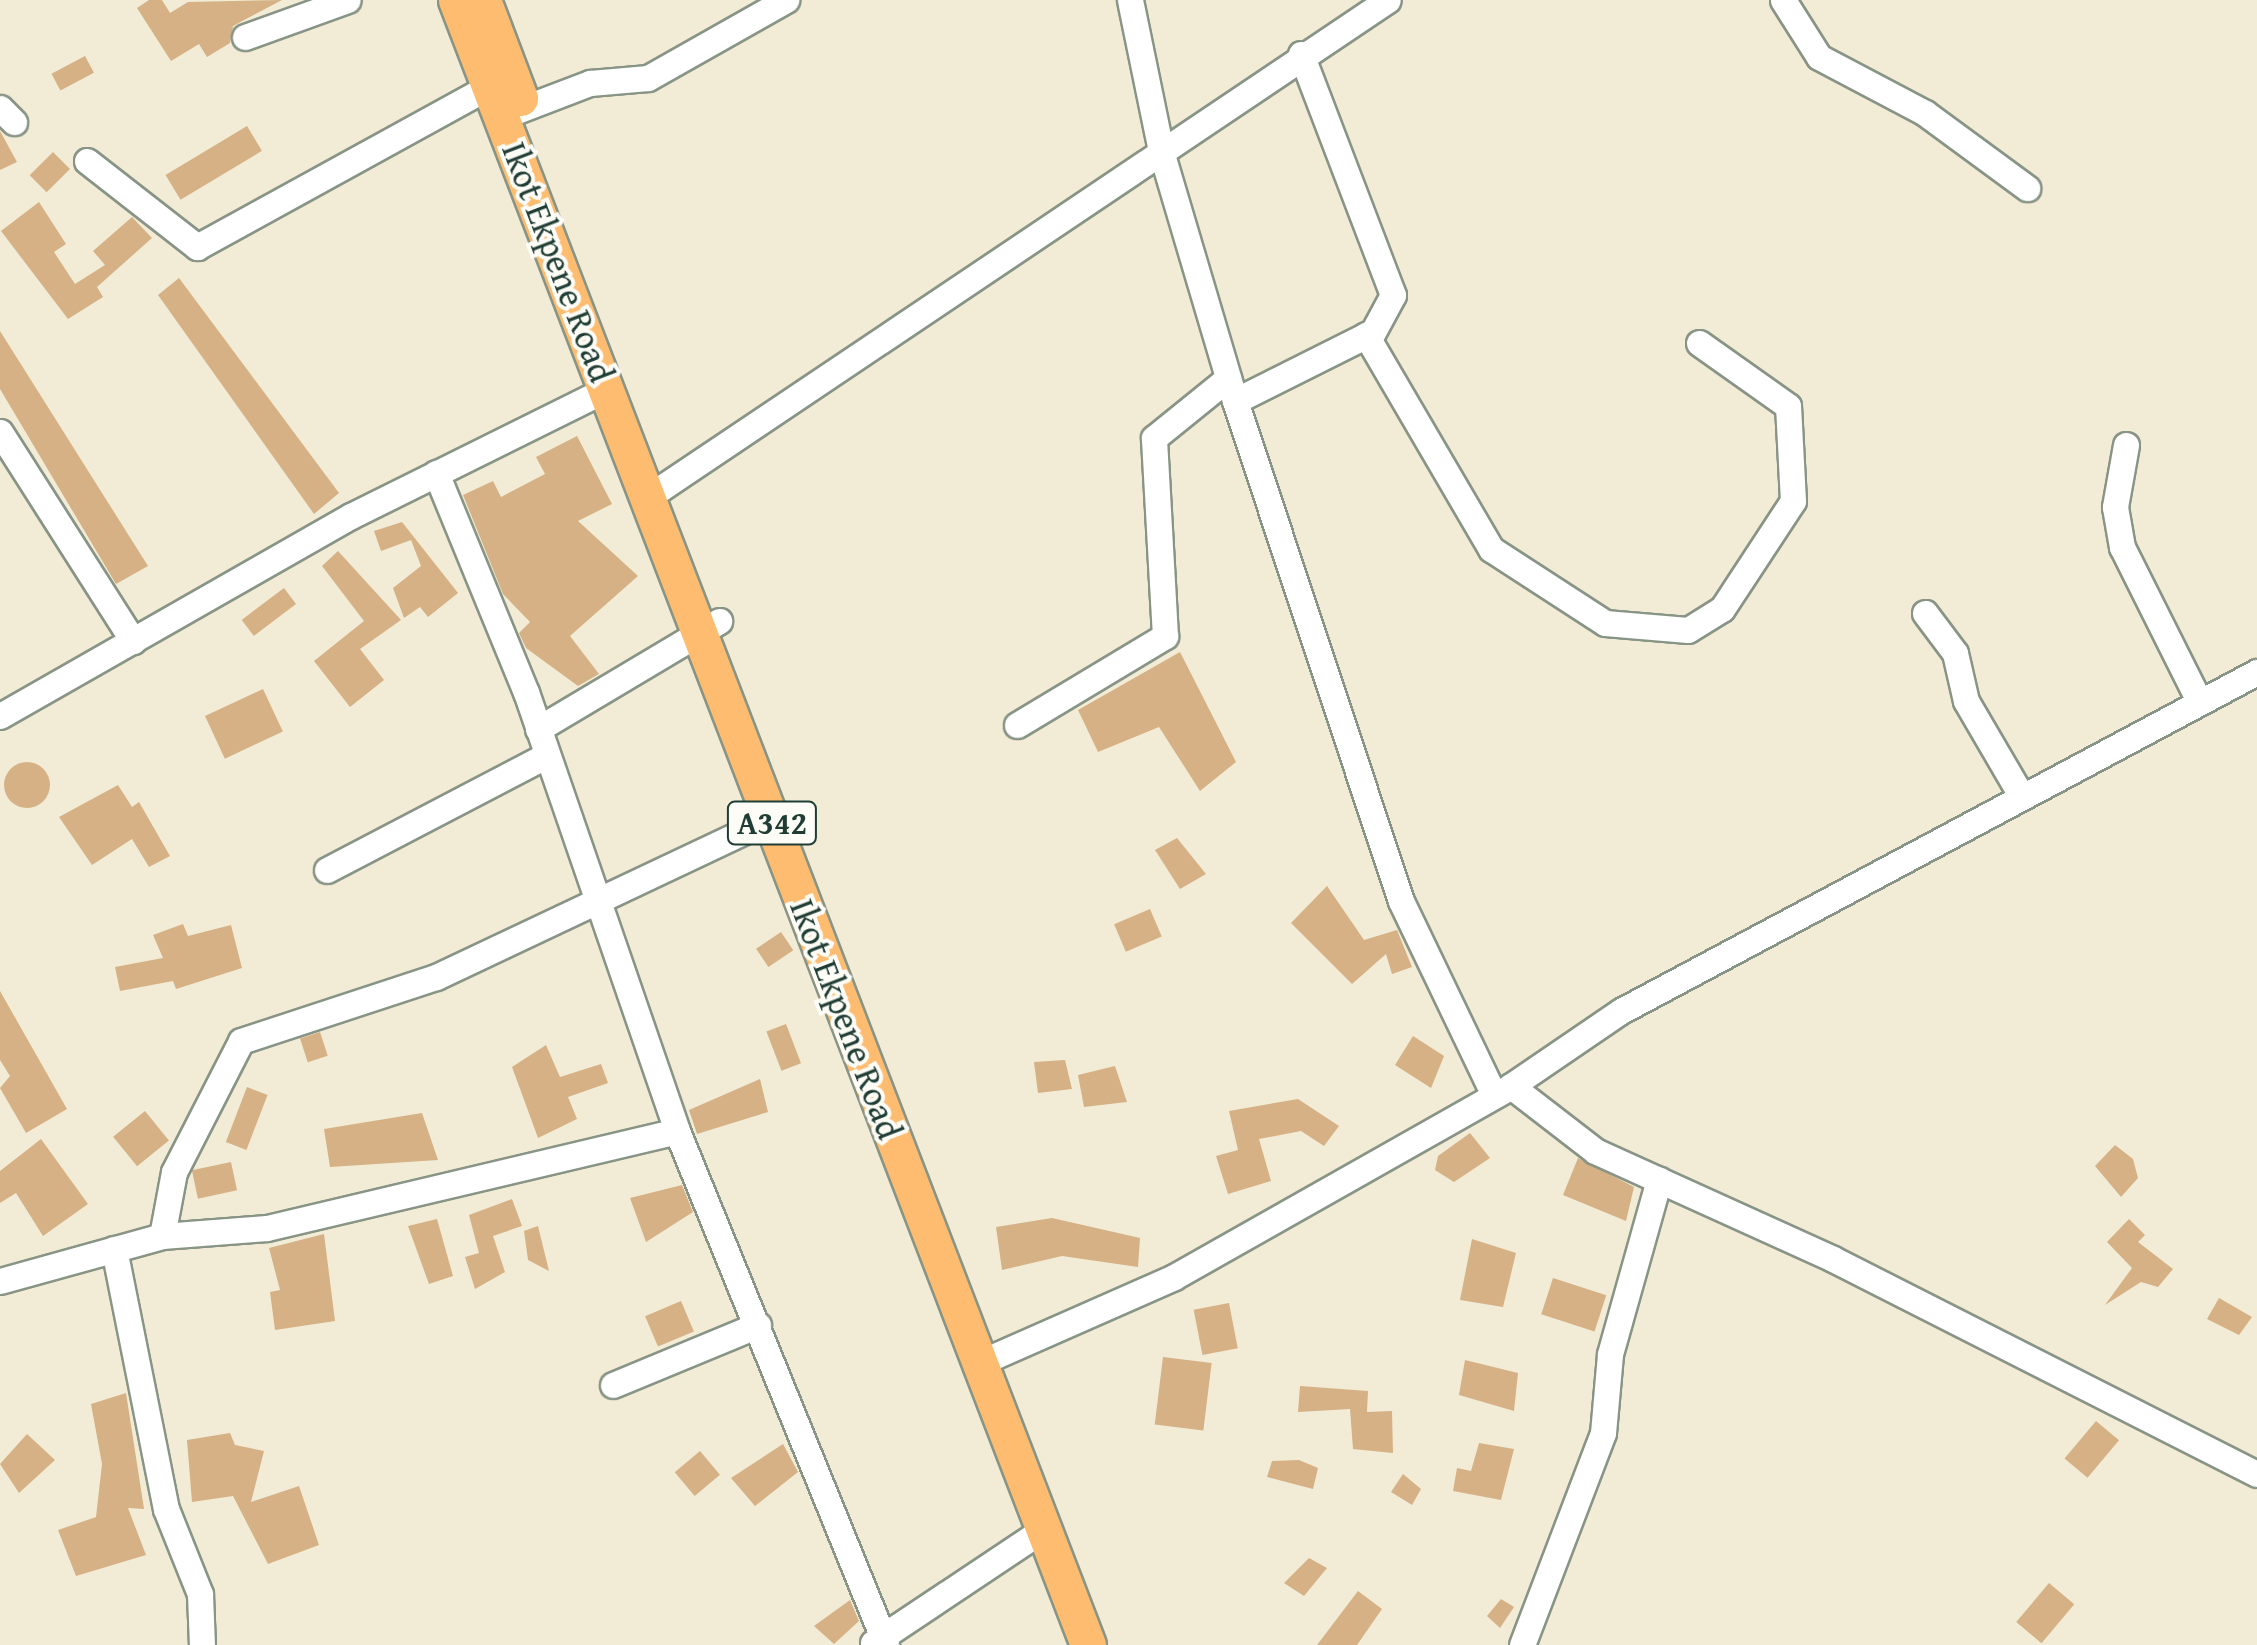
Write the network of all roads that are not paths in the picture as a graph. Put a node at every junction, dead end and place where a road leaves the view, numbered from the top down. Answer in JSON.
{"nodes":[{"id":1,"x":348,"y":0,"type":"edge"},
{"id":2,"x":786,"y":0,"type":"edge"},
{"id":3,"x":1130,"y":0,"type":"edge"},
{"id":4,"x":1388,"y":0,"type":"edge"},
{"id":5,"x":1783,"y":0,"type":"edge"},
{"id":6,"x":479,"y":1,"type":"edge"},
{"id":7,"x":1348,"y":10,"type":"edge"},
{"id":8,"x":245,"y":37,"type":"dead end"},
{"id":9,"x":1302,"y":54,"type":"junction"},
{"id":10,"x":507,"y":96,"type":"junction"},
{"id":11,"x":1162,"y":150,"type":"junction"},
{"id":12,"x":87,"y":161,"type":"dead end"},
{"id":13,"x":2027,"y":188,"type":"dead end"},
{"id":14,"x":1366,"y":335,"type":"junction"},
{"id":15,"x":1699,"y":343,"type":"dead end"},
{"id":16,"x":607,"y":389,"type":"junction"},
{"id":17,"x":1232,"y":390,"type":"junction"},
{"id":18,"x":0,"y":432,"type":"edge"},
{"id":19,"x":2126,"y":445,"type":"dead end"},
{"id":20,"x":436,"y":474,"type":"junction"},
{"id":21,"x":658,"y":490,"type":"junction"},
{"id":22,"x":1925,"y":612,"type":"dead end"},
{"id":23,"x":710,"y":627,"type":"junction"},
{"id":24,"x":133,"y":641,"type":"junction"},
{"id":25,"x":2257,"y":672,"type":"edge"},
{"id":26,"x":2200,"y":702,"type":"junction"},
{"id":27,"x":0,"y":716,"type":"edge"},
{"id":28,"x":1017,"y":725,"type":"dead end"},
{"id":29,"x":538,"y":729,"type":"junction"},
{"id":30,"x":547,"y":755,"type":"junction"},
{"id":31,"x":2021,"y":796,"type":"junction"},
{"id":32,"x":770,"y":819,"type":"junction"},
{"id":33,"x":326,"y":870,"type":"dead end"},
{"id":34,"x":596,"y":906,"type":"junction"},
{"id":35,"x":1502,"y":1090,"type":"junction"},
{"id":36,"x":677,"y":1131,"type":"junction"},
{"id":37,"x":1659,"y":1180,"type":"junction"},
{"id":38,"x":162,"y":1236,"type":"junction"},
{"id":39,"x":114,"y":1250,"type":"junction"},
{"id":40,"x":0,"y":1281,"type":"edge"},
{"id":41,"x":758,"y":1325,"type":"junction"},
{"id":42,"x":988,"y":1360,"type":"junction"},
{"id":43,"x":613,"y":1385,"type":"dead end"},
{"id":44,"x":2257,"y":1474,"type":"edge"},
{"id":45,"x":1044,"y":1530,"type":"junction"},
{"id":46,"x":880,"y":1642,"type":"edge"},
{"id":47,"x":202,"y":1645,"type":"edge"},
{"id":48,"x":1088,"y":1645,"type":"edge"},
{"id":49,"x":1111,"y":1645,"type":"edge"},
{"id":50,"x":1522,"y":1645,"type":"edge"}],
"edges":[{"from":1,"to":8,"type":"street"},
{"from":2,"to":10,"type":"street"},
{"from":3,"to":11,"type":"street"},
{"from":4,"to":7,"type":"street"},
{"from":5,"to":13,"type":"street"},
{"from":6,"to":10,"type":"highway","name":"Ikot Ekpene Road","number":"A342"},
{"from":7,"to":9,"type":"street"},
{"from":9,"to":11,"type":"street"},
{"from":9,"to":14,"type":"street"},
{"from":10,"to":12,"type":"street"},
{"from":10,"to":16,"type":"highway","name":"Ikot Ekpene Road","number":"A342"},
{"from":10,"to":21,"type":"highway","name":"Ikot Ekpene Road","number":"A342"},
{"from":11,"to":17,"type":"street"},
{"from":11,"to":21,"type":"street"},
{"from":14,"to":15,"type":"street"},
{"from":14,"to":17,"type":"street"},
{"from":16,"to":20,"type":"street"},
{"from":16,"to":21,"type":"highway","name":"Ikot Ekpene Road","number":"A342"},
{"from":17,"to":28,"type":"street"},
{"from":17,"to":35,"type":"street"},
{"from":18,"to":24,"type":"street"},
{"from":19,"to":26,"type":"street"},
{"from":20,"to":24,"type":"street"},
{"from":20,"to":29,"type":"street"},
{"from":21,"to":23,"type":"highway","name":"Ikot Ekpene Road","number":"A342"},
{"from":22,"to":31,"type":"street"},
{"from":23,"to":29,"type":"street"},
{"from":23,"to":32,"type":"highway","name":"Ikot Ekpene Road","number":"A342"},
{"from":23,"to":42,"type":"highway","name":"Ikot Ekpene Road","number":"A342"},
{"from":24,"to":27,"type":"street"},
{"from":25,"to":26,"type":"street"},
{"from":26,"to":31,"type":"street"},
{"from":29,"to":30,"type":"street"},
{"from":30,"to":33,"type":"street"},
{"from":30,"to":34,"type":"street"},
{"from":31,"to":35,"type":"street"},
{"from":32,"to":34,"type":"street"},
{"from":32,"to":42,"type":"highway","name":"Ikot Ekpene Road","number":"A342"},
{"from":34,"to":36,"type":"street"},
{"from":34,"to":38,"type":"street"},
{"from":35,"to":37,"type":"street"},
{"from":35,"to":42,"type":"street"},
{"from":36,"to":38,"type":"street"},
{"from":36,"to":41,"type":"street"},
{"from":37,"to":44,"type":"street"},
{"from":37,"to":50,"type":"street"},
{"from":38,"to":39,"type":"street"},
{"from":39,"to":40,"type":"street"},
{"from":39,"to":47,"type":"street"},
{"from":41,"to":43,"type":"street"},
{"from":41,"to":46,"type":"street"},
{"from":42,"to":45,"type":"highway","name":"Ikot Ekpene Road","number":"A342"},
{"from":42,"to":49,"type":"highway","name":"Ikot Ekpene Road","number":"A342"},
{"from":45,"to":46,"type":"street"},
{"from":45,"to":48,"type":"highway","name":"Ikot Ekpene Road","number":"A342"}]}
